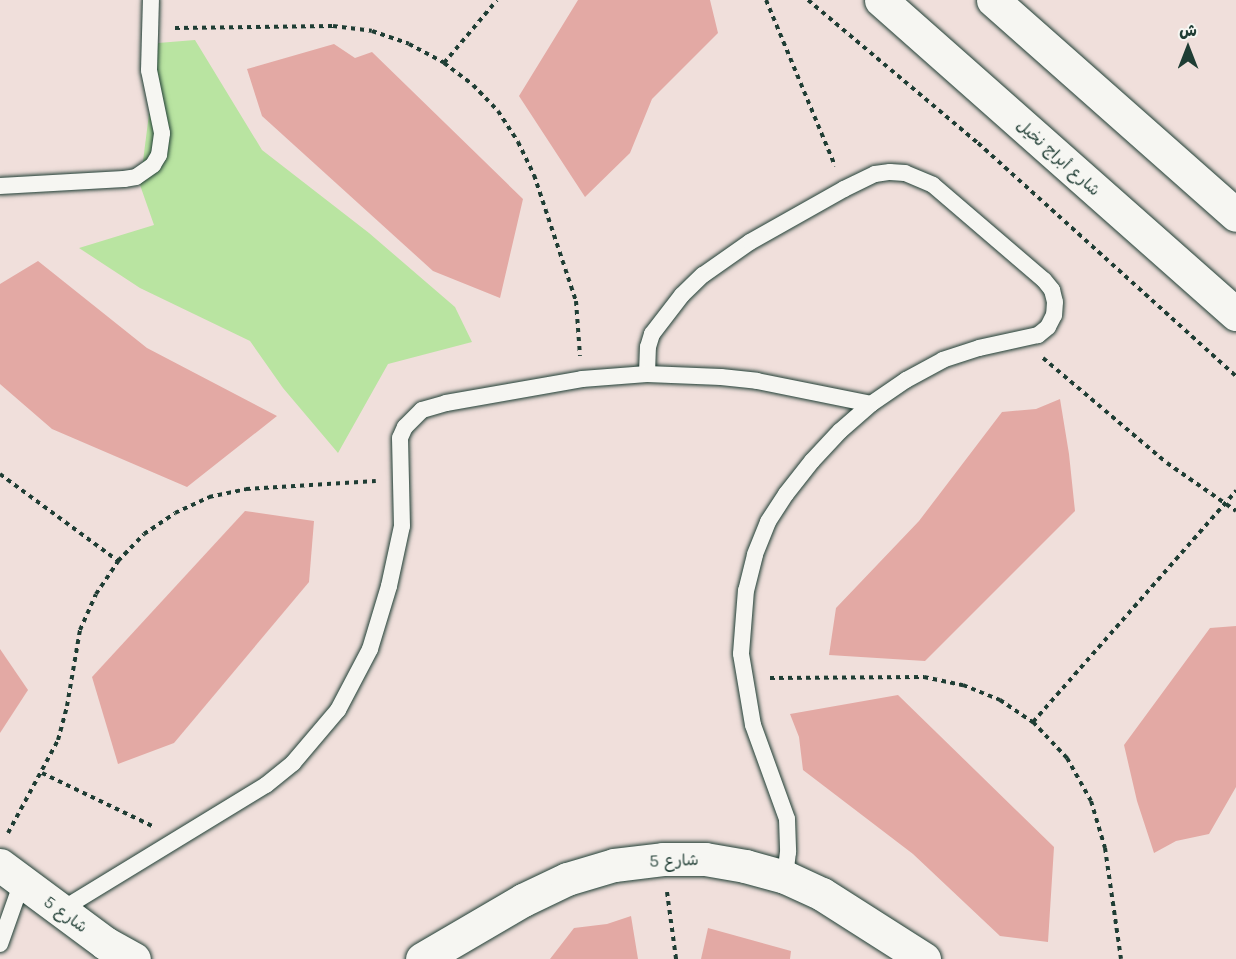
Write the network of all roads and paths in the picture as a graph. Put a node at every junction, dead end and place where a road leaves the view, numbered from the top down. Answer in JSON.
{"nodes":[{"id":1,"x":151,"y":0,"type":"edge"},
{"id":2,"x":497,"y":0,"type":"edge"},
{"id":3,"x":766,"y":0,"type":"edge"},
{"id":4,"x":808,"y":0,"type":"edge"},
{"id":5,"x":881,"y":0,"type":"edge"},
{"id":6,"x":993,"y":0,"type":"edge"},
{"id":7,"x":150,"y":28,"type":"junction"},
{"id":8,"x":444,"y":63,"type":"junction"},
{"id":9,"x":0,"y":186,"type":"edge"},
{"id":10,"x":844,"y":189,"type":"junction"},
{"id":11,"x":1236,"y":215,"type":"edge"},
{"id":12,"x":1236,"y":314,"type":"edge"},
{"id":13,"x":1022,"y":340,"type":"junction"},
{"id":14,"x":647,"y":374,"type":"junction"},
{"id":15,"x":1236,"y":376,"type":"edge"},
{"id":16,"x":582,"y":379,"type":"junction"},
{"id":17,"x":871,"y":404,"type":"junction"},
{"id":18,"x":0,"y":474,"type":"edge"},
{"id":19,"x":400,"y":480,"type":"junction"},
{"id":20,"x":1236,"y":491,"type":"edge"},
{"id":21,"x":1226,"y":502,"type":"junction"},
{"id":22,"x":1236,"y":511,"type":"edge"},
{"id":23,"x":118,"y":561,"type":"junction"},
{"id":24,"x":744,"y":678,"type":"junction"},
{"id":25,"x":1033,"y":722,"type":"junction"},
{"id":26,"x":42,"y":773,"type":"junction"},
{"id":27,"x":180,"y":839,"type":"junction"},
{"id":28,"x":663,"y":859,"type":"junction"},
{"id":29,"x":9,"y":862,"type":"edge"},
{"id":30,"x":785,"y":877,"type":"junction"},
{"id":31,"x":60,"y":910,"type":"junction"},
{"id":32,"x":0,"y":944,"type":"edge"},
{"id":33,"x":134,"y":959,"type":"edge"},
{"id":34,"x":422,"y":959,"type":"edge"},
{"id":35,"x":676,"y":959,"type":"edge"},
{"id":36,"x":924,"y":959,"type":"edge"},
{"id":37,"x":1121,"y":959,"type":"edge"}],
"edges":[{"from":1,"to":7,"type":"lane"},
{"from":2,"to":8,"type":"path"},
{"from":3,"to":10,"type":"path"},
{"from":4,"to":15,"type":"path"},
{"from":5,"to":12,"type":"street","name":"شارع أبراج نخيل"},
{"from":6,"to":11,"type":"street"},
{"from":7,"to":8,"type":"path"},
{"from":7,"to":9,"type":"lane"},
{"from":8,"to":16,"type":"path"},
{"from":10,"to":13,"type":"lane"},
{"from":10,"to":14,"type":"lane"},
{"from":13,"to":17,"type":"lane"},
{"from":13,"to":21,"type":"path"},
{"from":14,"to":16,"type":"lane"},
{"from":14,"to":17,"type":"lane"},
{"from":16,"to":19,"type":"lane"},
{"from":17,"to":24,"type":"lane"},
{"from":18,"to":23,"type":"path"},
{"from":19,"to":23,"type":"path"},
{"from":19,"to":27,"type":"lane"},
{"from":20,"to":21,"type":"path"},
{"from":21,"to":22,"type":"path"},
{"from":21,"to":25,"type":"path"},
{"from":23,"to":26,"type":"path"},
{"from":24,"to":25,"type":"path"},
{"from":24,"to":30,"type":"lane"},
{"from":25,"to":37,"type":"path"},
{"from":26,"to":27,"type":"path"},
{"from":26,"to":29,"type":"path"},
{"from":27,"to":31,"type":"lane"},
{"from":28,"to":30,"type":"street","name":"شارع 5"},
{"from":28,"to":34,"type":"street","name":"شارع 5"},
{"from":28,"to":35,"type":"path"},
{"from":29,"to":31,"type":"street","name":"شارع 5"},
{"from":29,"to":32,"type":"lane"},
{"from":30,"to":36,"type":"street","name":"شارع 5"},
{"from":31,"to":33,"type":"street","name":"شارع 5"}]}
